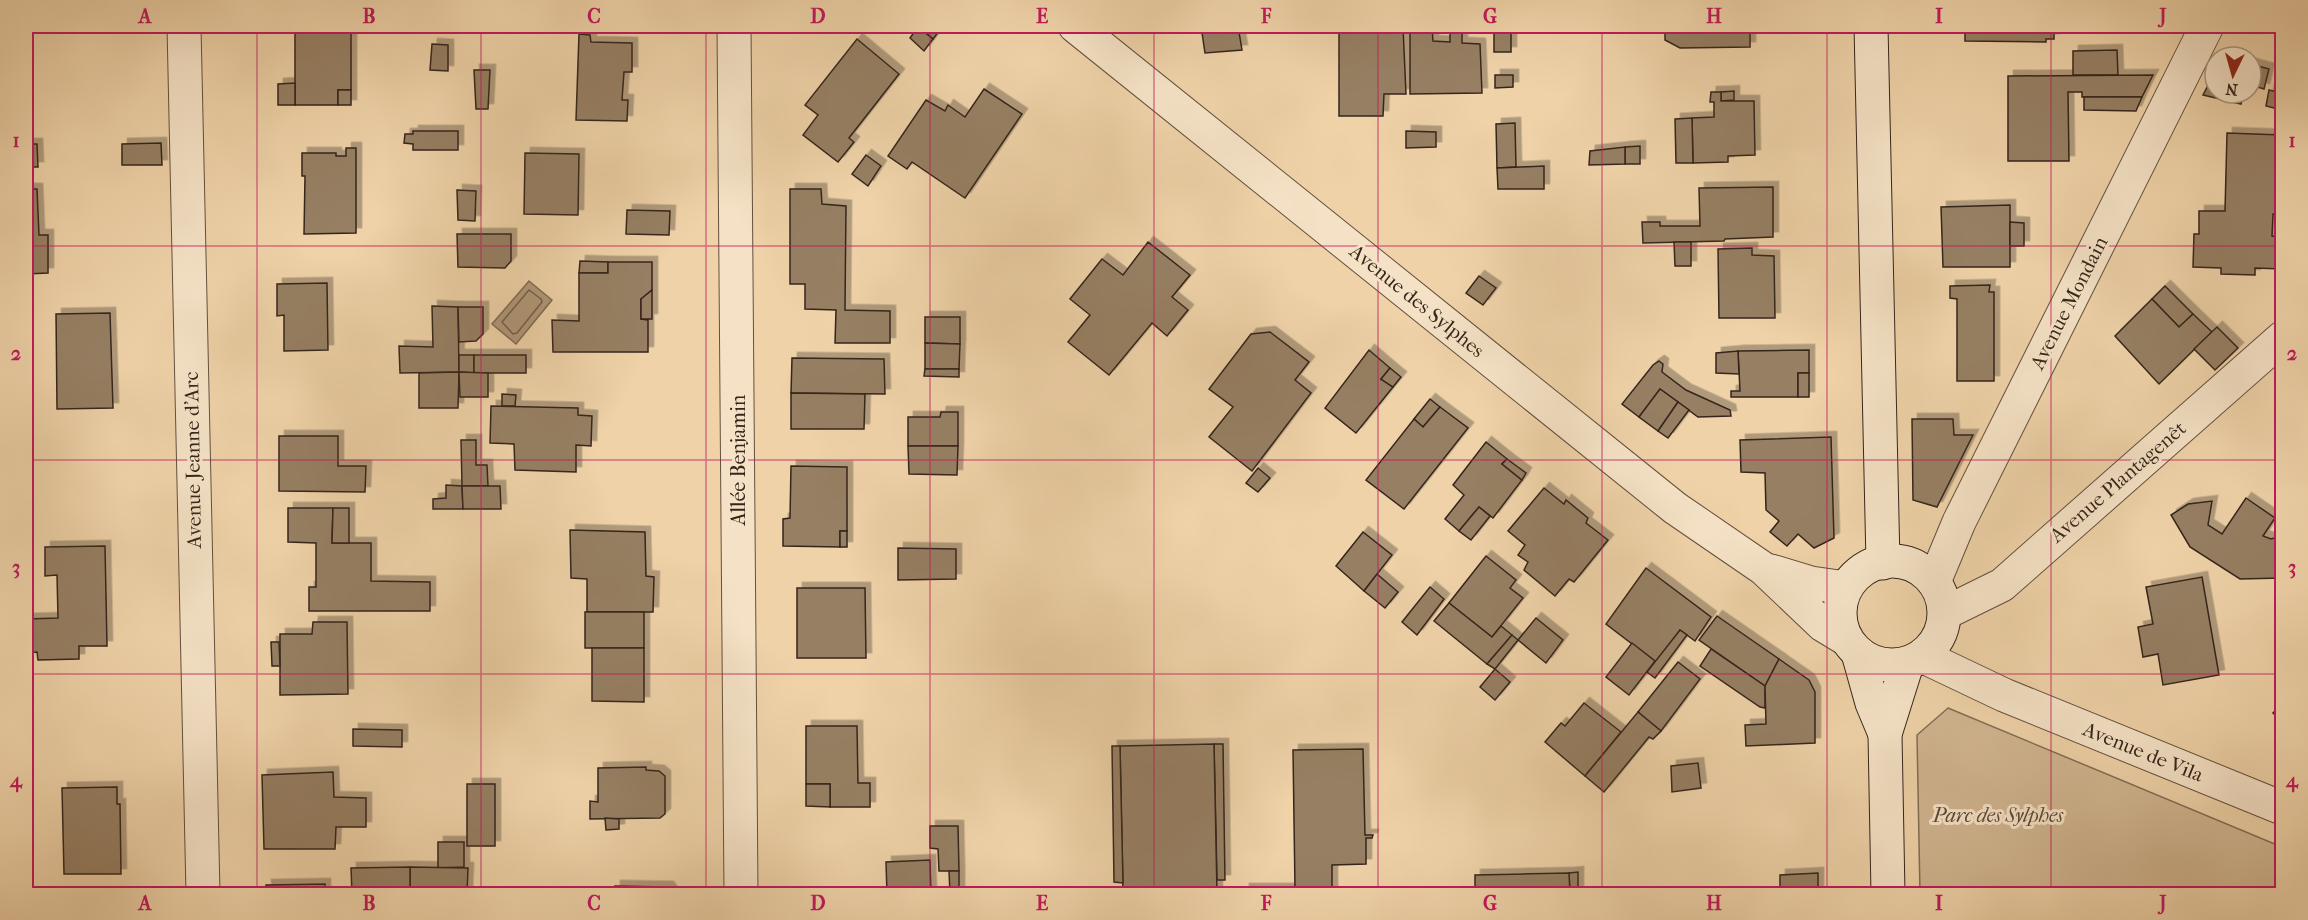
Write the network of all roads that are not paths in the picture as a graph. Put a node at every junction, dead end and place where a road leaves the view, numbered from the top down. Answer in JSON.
{"nodes":[{"id":1,"x":184,"y":26,"type":"edge"},
{"id":2,"x":734,"y":26,"type":"edge"},
{"id":3,"x":1871,"y":26,"type":"edge"},
{"id":4,"x":2207,"y":26,"type":"edge"},
{"id":5,"x":1086,"y":29,"type":"edge"},
{"id":6,"x":2283,"y":338,"type":"edge"},
{"id":7,"x":1883,"y":563,"type":"junction"},
{"id":8,"x":1764,"y":569,"type":"junction"},
{"id":9,"x":1934,"y":582,"type":"junction"},
{"id":10,"x":1846,"y":588,"type":"junction"},
{"id":11,"x":1943,"y":622,"type":"junction"},
{"id":12,"x":1852,"y":646,"type":"junction"},
{"id":13,"x":1914,"y":660,"type":"junction"},
{"id":14,"x":2004,"y":695,"type":"junction"},
{"id":15,"x":1885,"y":734,"type":"junction"},
{"id":16,"x":2283,"y":808,"type":"edge"},
{"id":17,"x":202,"y":894,"type":"edge"},
{"id":18,"x":741,"y":894,"type":"edge"},
{"id":19,"x":1888,"y":894,"type":"edge"}],
"edges":[{"from":1,"to":17,"type":"street","name":"Avenue Jeanne d'Arc"},
{"from":2,"to":18,"type":"street","name":"Allée Benjamin"},
{"from":3,"to":7,"type":"street"},
{"from":4,"to":9,"type":"street","name":"Avenue Mondain"},
{"from":5,"to":8,"type":"street","name":"Avenue des Sylphes"},
{"from":6,"to":11,"type":"street","name":"Avenue Plantagenêt"},
{"from":7,"to":9,"type":"street"},
{"from":7,"to":10,"type":"street"},
{"from":8,"to":10,"type":"street","name":"Avenue des Sylphes"},
{"from":8,"to":12,"type":"street","name":"Avenue des Sylphes"},
{"from":9,"to":11,"type":"street"},
{"from":10,"to":12,"type":"street"},
{"from":11,"to":13,"type":"street"},
{"from":11,"to":14,"type":"street","name":"Avenue de Vila"},
{"from":12,"to":13,"type":"street"},
{"from":12,"to":15,"type":"street"},
{"from":13,"to":14,"type":"street","name":"Avenue de Vila"},
{"from":13,"to":15,"type":"street"},
{"from":14,"to":16,"type":"street","name":"Avenue de Vila"},
{"from":15,"to":19,"type":"street"}]}
